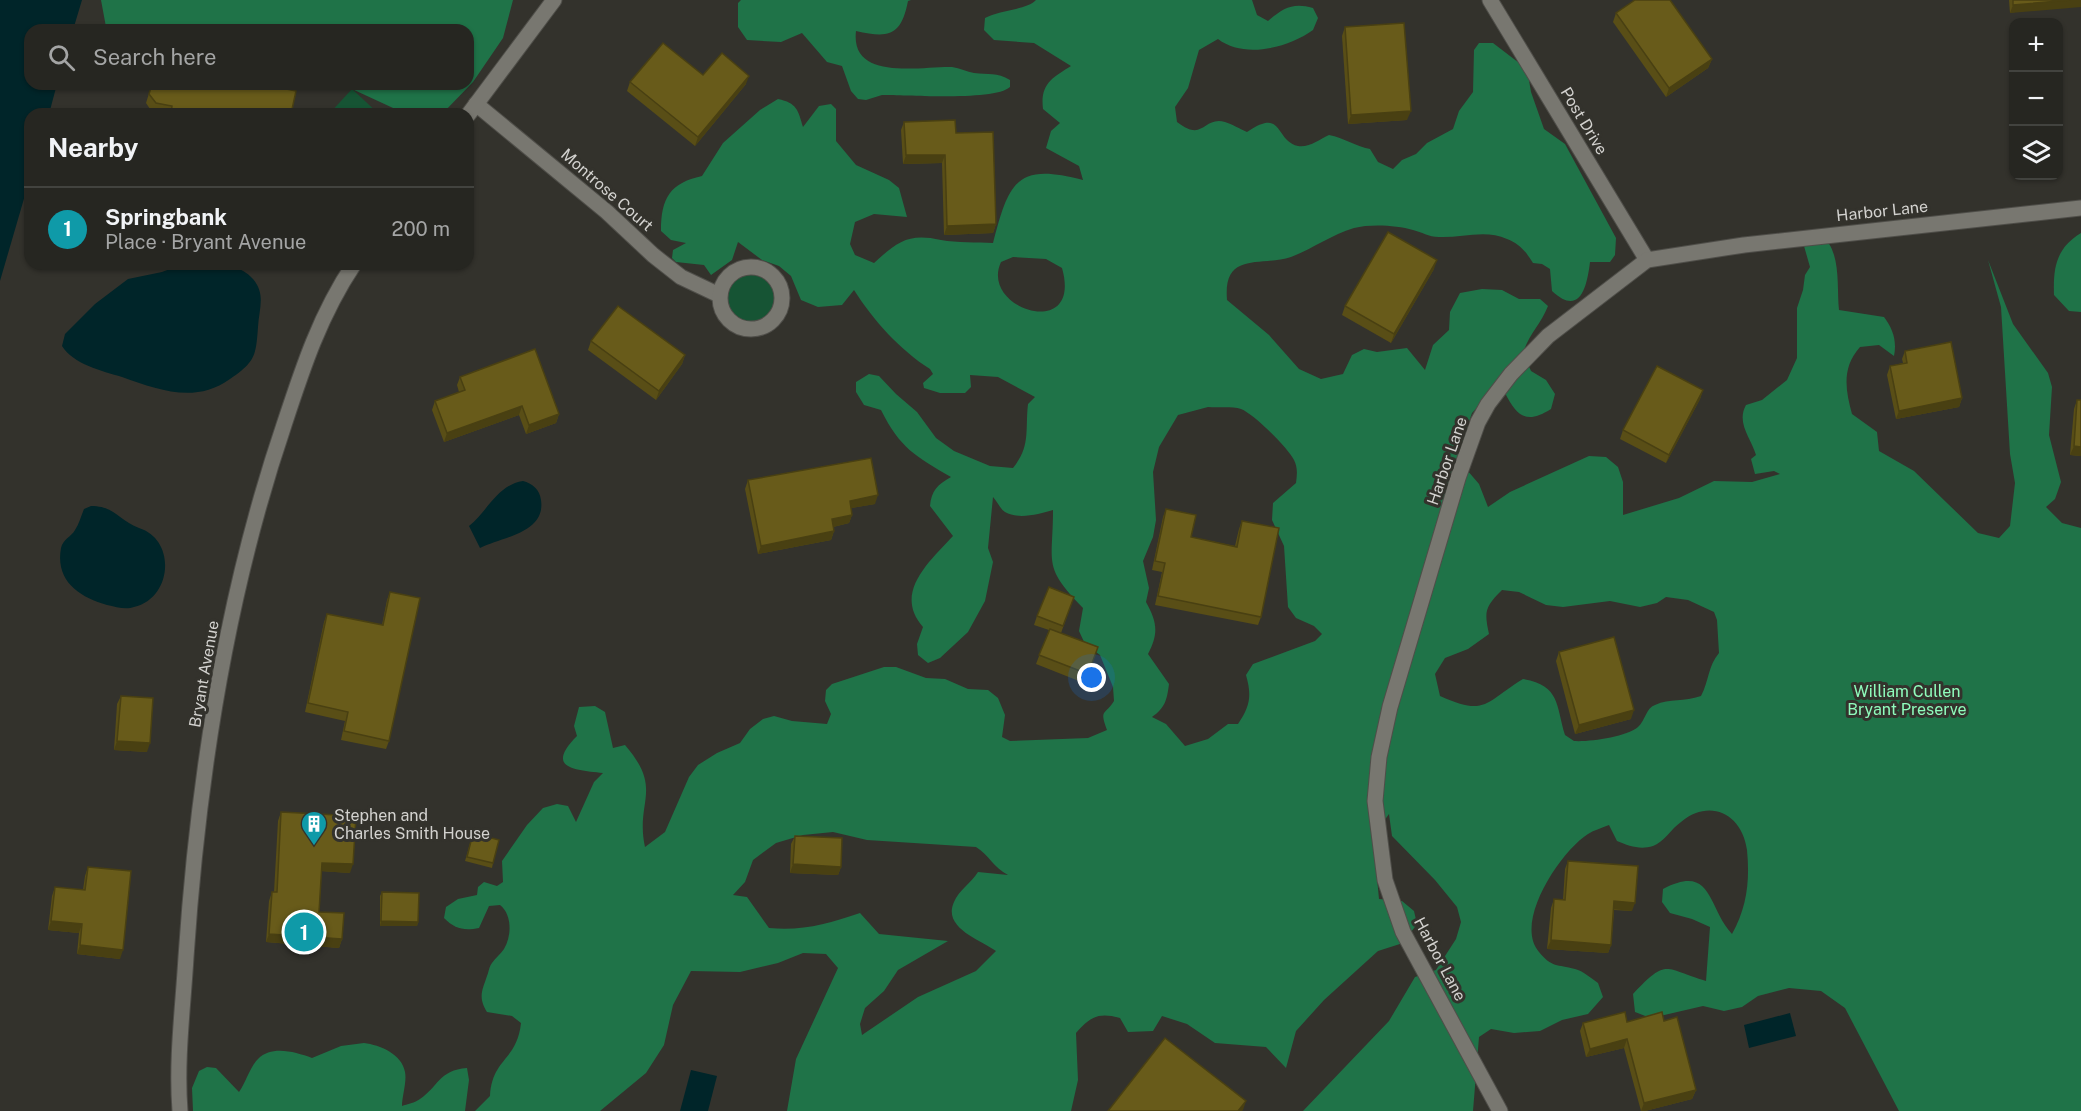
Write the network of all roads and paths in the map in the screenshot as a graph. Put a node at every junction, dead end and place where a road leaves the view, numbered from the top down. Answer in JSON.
{"nodes":[{"id":1,"x":554,"y":0,"type":"edge"},
{"id":2,"x":1490,"y":0,"type":"edge"},
{"id":3,"x":473,"y":108,"type":"edge"},
{"id":4,"x":474,"y":112,"type":"edge"},
{"id":5,"x":2081,"y":208,"type":"edge"},
{"id":6,"x":1647,"y":260,"type":"junction"},
{"id":7,"x":350,"y":270,"type":"edge"},
{"id":8,"x":719,"y":295,"type":"junction"},
{"id":9,"x":180,"y":1111,"type":"edge"},
{"id":10,"x":1500,"y":1111,"type":"edge"}],
"edges":[{"from":1,"to":3,"type":"street"},
{"from":2,"to":6,"type":"street","name":"Post Drive"},
{"from":4,"to":8,"type":"street","name":"Montrose Court"},
{"from":5,"to":6,"type":"street","name":"Harbor Lane"},
{"from":6,"to":10,"type":"street","name":"Harbor Lane"},
{"from":7,"to":9,"type":"street","name":"Bryant Avenue"},
{"from":8,"to":8,"type":"street"}]}
